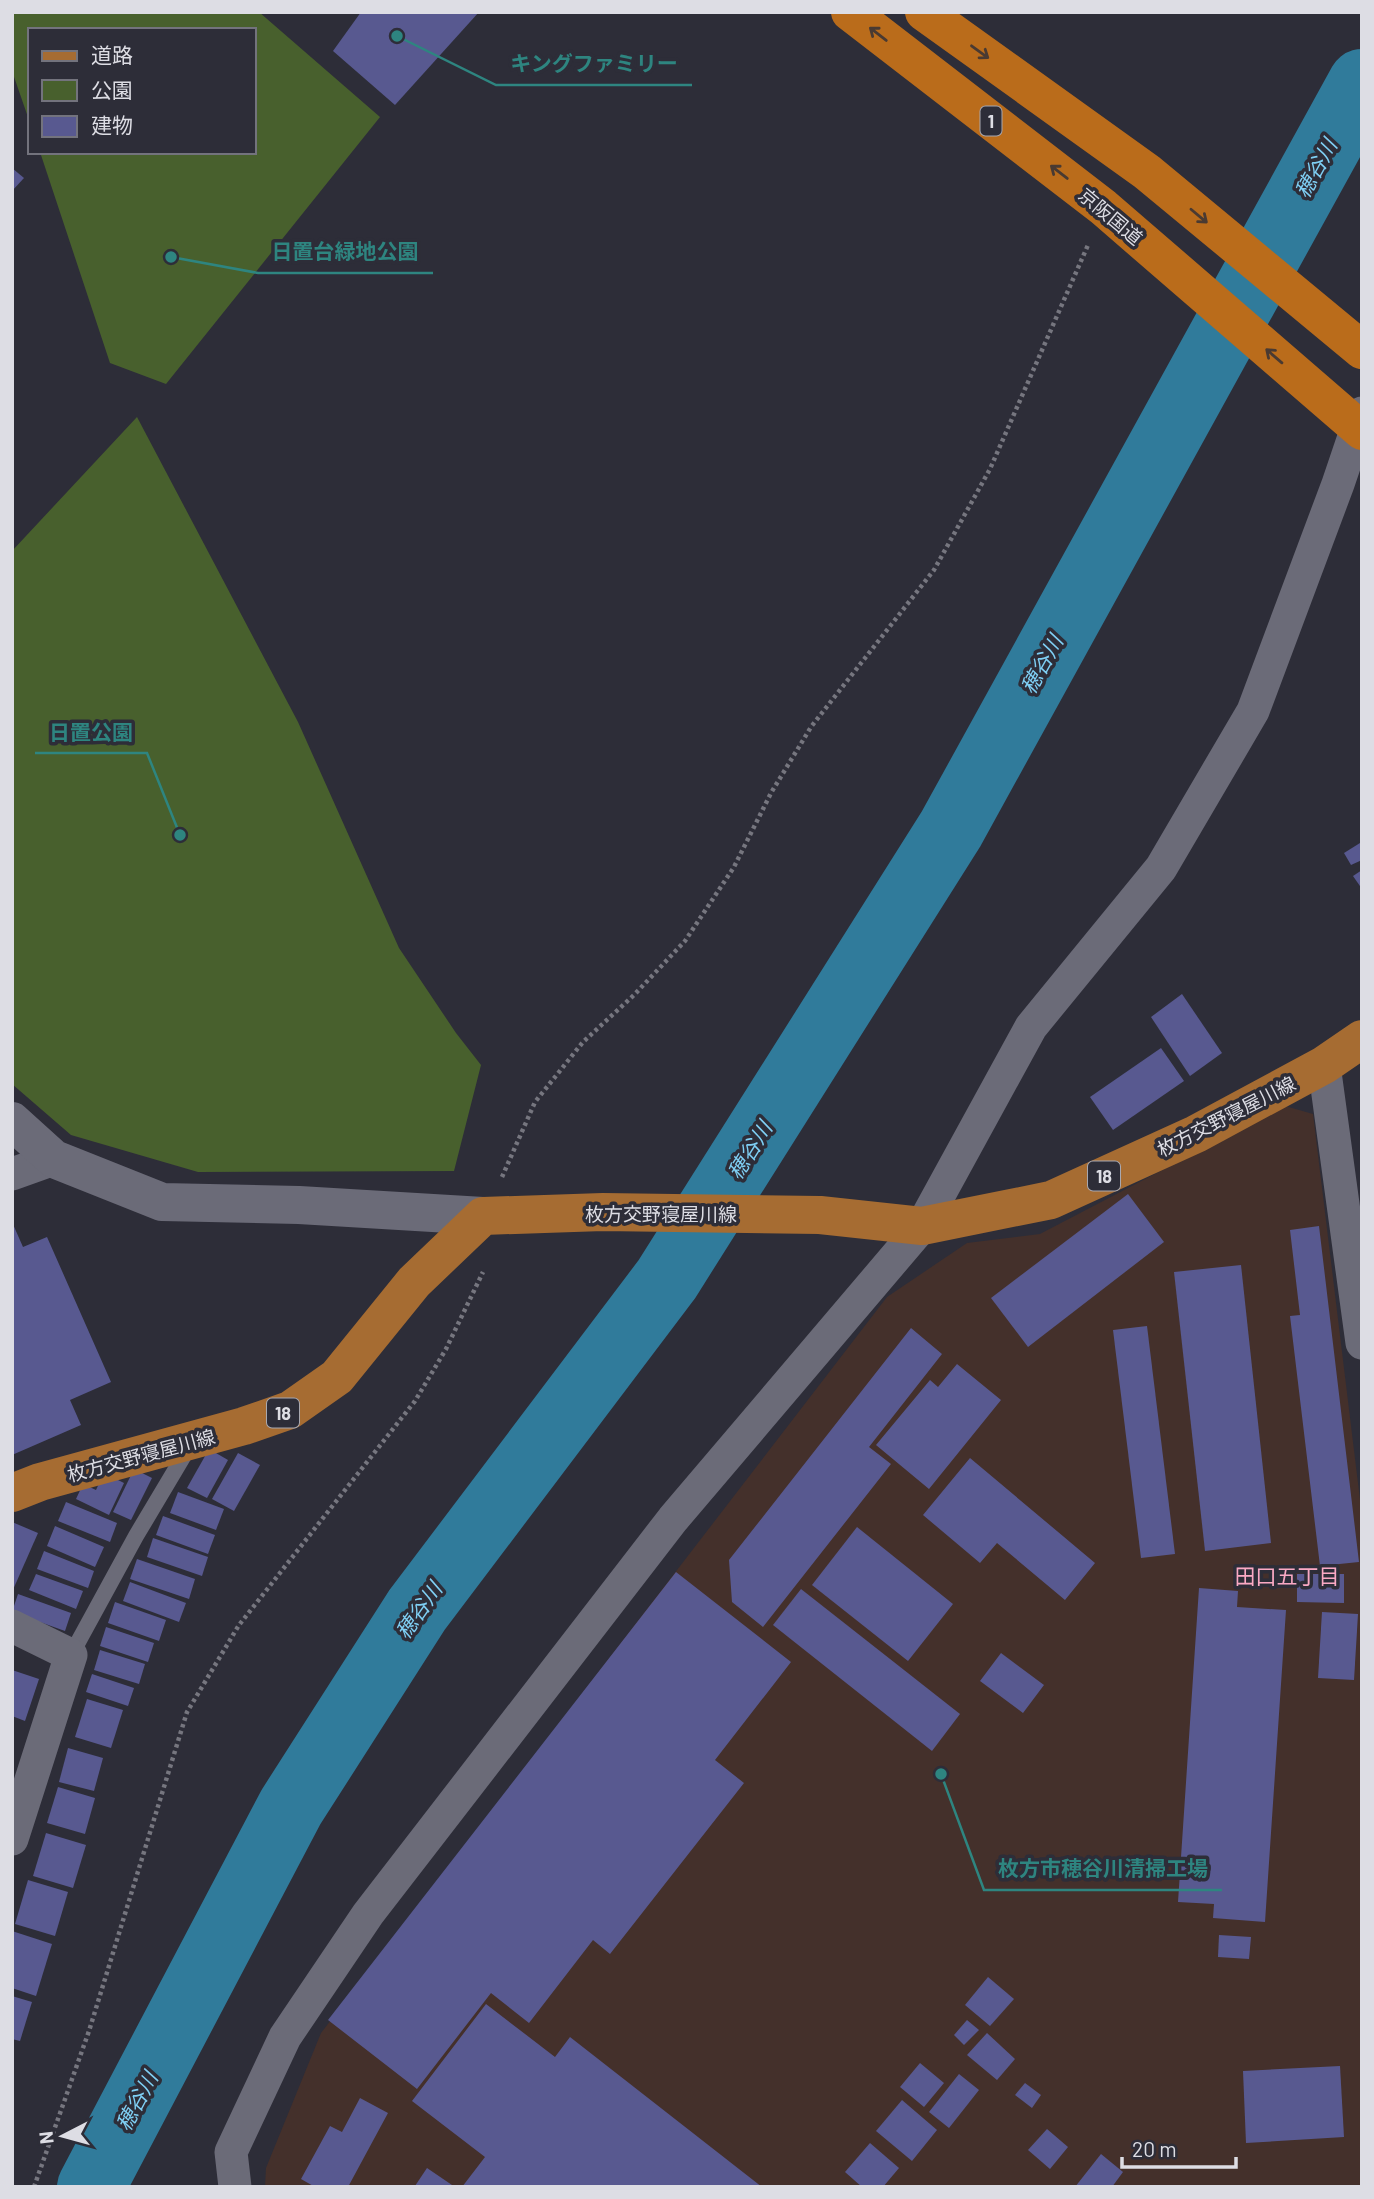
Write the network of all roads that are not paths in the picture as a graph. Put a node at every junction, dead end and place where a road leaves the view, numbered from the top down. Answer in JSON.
{"nodes":[{"id":1,"x":850,"y":12,"type":"edge"},
{"id":2,"x":925,"y":12,"type":"edge"},
{"id":3,"x":1354,"y":345,"type":"edge"},
{"id":4,"x":1360,"y":424,"type":"edge"},
{"id":5,"x":1362,"y":1039,"type":"edge"},
{"id":6,"x":1324,"y":1065,"type":"junction"},
{"id":7,"x":12,"y":1121,"type":"edge"},
{"id":8,"x":54,"y":1159,"type":"junction"},
{"id":9,"x":12,"y":1174,"type":"edge"},
{"id":10,"x":483,"y":1216,"type":"junction"},
{"id":11,"x":922,"y":1226,"type":"junction"},
{"id":12,"x":1362,"y":1343,"type":"edge"},
{"id":13,"x":192,"y":1441,"type":"junction"},
{"id":14,"x":12,"y":1493,"type":"edge"},
{"id":15,"x":12,"y":1626,"type":"edge"},
{"id":16,"x":71,"y":1655,"type":"junction"},
{"id":17,"x":12,"y":1839,"type":"edge"},
{"id":18,"x":235,"y":2187,"type":"edge"}],
"edges":[{"from":4,"to":1,"type":"highway","name":"京阪国道","number":"1","one_way":true},
{"from":2,"to":3,"type":"highway","one_way":true},
{"from":4,"to":11,"type":"street"},
{"from":5,"to":6,"type":"main road","name":"枚方交野寝屋川線","number":"18"},
{"from":6,"to":11,"type":"main road","name":"枚方交野寝屋川線","number":"18"},
{"from":6,"to":12,"type":"street"},
{"from":7,"to":8,"type":"street"},
{"from":8,"to":9,"type":"street"},
{"from":8,"to":10,"type":"street"},
{"from":10,"to":11,"type":"main road","name":"枚方交野寝屋川線","number":"18"},
{"from":10,"to":13,"type":"main road","name":"枚方交野寝屋川線","number":"18"},
{"from":11,"to":18,"type":"street"},
{"from":13,"to":14,"type":"main road","name":"枚方交野寝屋川線","number":"18"},
{"from":13,"to":16,"type":"lane"},
{"from":15,"to":16,"type":"street"},
{"from":16,"to":17,"type":"street"}]}
